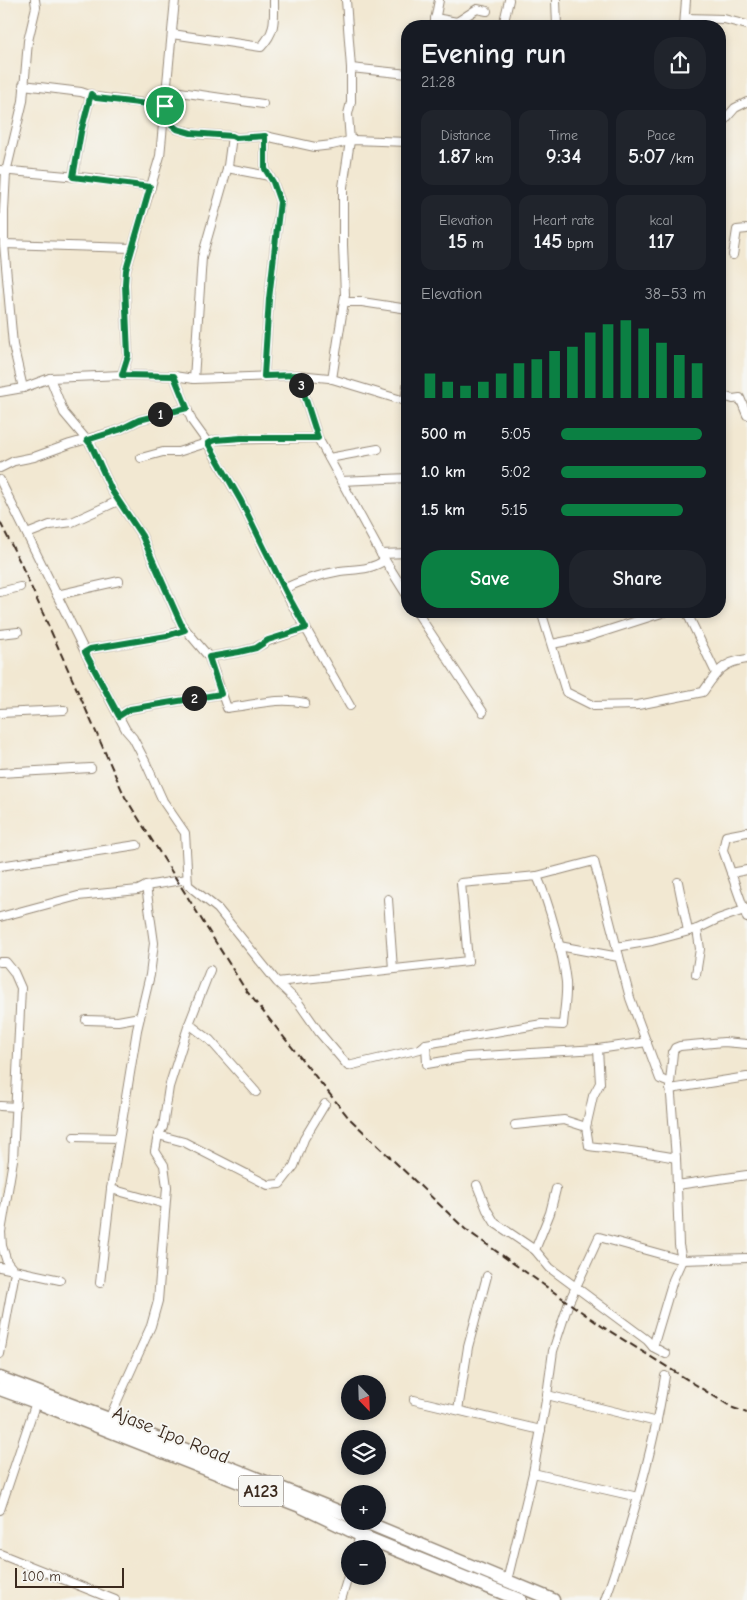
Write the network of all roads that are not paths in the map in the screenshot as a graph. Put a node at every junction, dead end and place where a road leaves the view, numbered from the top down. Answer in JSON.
{"nodes":[{"id":1,"x":35,"y":0,"type":"edge"},
{"id":2,"x":176,"y":0,"type":"edge"},
{"id":3,"x":274,"y":0,"type":"edge"},
{"id":4,"x":346,"y":0,"type":"edge"},
{"id":5,"x":438,"y":0,"type":"edge"},
{"id":6,"x":509,"y":0,"type":"edge"},
{"id":7,"x":556,"y":0,"type":"edge"},
{"id":8,"x":686,"y":0,"type":"edge"},
{"id":9,"x":488,"y":12,"type":"dead end"},
{"id":10,"x":435,"y":20,"type":"edge"},
{"id":11,"x":460,"y":20,"type":"edge"},
{"id":12,"x":504,"y":20,"type":"edge"},
{"id":13,"x":556,"y":20,"type":"edge"},
{"id":14,"x":685,"y":20,"type":"edge"},
{"id":15,"x":711,"y":20,"type":"edge"},
{"id":16,"x":747,"y":25,"type":"edge"},
{"id":17,"x":172,"y":34,"type":"junction"},
{"id":18,"x":351,"y":68,"type":"junction"},
{"id":19,"x":401,"y":73,"type":"edge"},
{"id":20,"x":23,"y":85,"type":"junction"},
{"id":21,"x":166,"y":90,"type":"junction"},
{"id":22,"x":91,"y":94,"type":"junction"},
{"id":23,"x":747,"y":102,"type":"edge"},
{"id":24,"x":264,"y":104,"type":"dead end"},
{"id":25,"x":165,"y":106,"type":"junction"},
{"id":26,"x":164,"y":118,"type":"junction"},
{"id":27,"x":726,"y":118,"type":"edge"},
{"id":28,"x":232,"y":136,"type":"junction"},
{"id":29,"x":265,"y":136,"type":"junction"},
{"id":30,"x":350,"y":141,"type":"junction"},
{"id":31,"x":401,"y":142,"type":"edge"},
{"id":32,"x":227,"y":168,"type":"junction"},
{"id":33,"x":3,"y":171,"type":"edge"},
{"id":34,"x":269,"y":176,"type":"junction"},
{"id":35,"x":73,"y":177,"type":"junction"},
{"id":36,"x":150,"y":187,"type":"junction"},
{"id":37,"x":747,"y":229,"type":"edge"},
{"id":38,"x":4,"y":244,"type":"junction"},
{"id":39,"x":132,"y":248,"type":"junction"},
{"id":40,"x":733,"y":255,"type":"dead end"},
{"id":41,"x":344,"y":302,"type":"junction"},
{"id":42,"x":401,"y":308,"type":"edge"},
{"id":43,"x":122,"y":375,"type":"junction"},
{"id":44,"x":298,"y":375,"type":"junction"},
{"id":45,"x":174,"y":376,"type":"junction"},
{"id":46,"x":264,"y":376,"type":"junction"},
{"id":47,"x":50,"y":378,"type":"junction"},
{"id":48,"x":194,"y":379,"type":"junction"},
{"id":49,"x":332,"y":379,"type":"junction"},
{"id":50,"x":23,"y":388,"type":"junction"},
{"id":51,"x":0,"y":392,"type":"edge"},
{"id":52,"x":726,"y":397,"type":"edge"},
{"id":53,"x":401,"y":400,"type":"edge"},
{"id":54,"x":187,"y":408,"type":"junction"},
{"id":55,"x":747,"y":415,"type":"edge"},
{"id":56,"x":318,"y":438,"type":"junction"},
{"id":57,"x":87,"y":440,"type":"junction"},
{"id":58,"x":208,"y":443,"type":"junction"},
{"id":59,"x":378,"y":449,"type":"dead end"},
{"id":60,"x":141,"y":458,"type":"dead end"},
{"id":61,"x":329,"y":458,"type":"junction"},
{"id":62,"x":0,"y":468,"type":"edge"},
{"id":63,"x":401,"y":478,"type":"edge"},
{"id":64,"x":0,"y":480,"type":"edge"},
{"id":65,"x":341,"y":481,"type":"junction"},
{"id":66,"x":118,"y":501,"type":"junction"},
{"id":67,"x":27,"y":534,"type":"junction"},
{"id":68,"x":401,"y":554,"type":"edge"},
{"id":69,"x":383,"y":557,"type":"junction"},
{"id":70,"x":119,"y":581,"type":"dead end"},
{"id":71,"x":401,"y":586,"type":"edge"},
{"id":72,"x":20,"y":587,"type":"dead end"},
{"id":73,"x":284,"y":589,"type":"junction"},
{"id":74,"x":0,"y":592,"type":"edge"},
{"id":75,"x":57,"y":595,"type":"junction"},
{"id":76,"x":421,"y":618,"type":"edge"},
{"id":77,"x":543,"y":618,"type":"edge"},
{"id":78,"x":646,"y":618,"type":"edge"},
{"id":79,"x":689,"y":618,"type":"edge"},
{"id":80,"x":306,"y":628,"type":"junction"},
{"id":81,"x":185,"y":630,"type":"junction"},
{"id":82,"x":18,"y":632,"type":"dead end"},
{"id":83,"x":0,"y":634,"type":"edge"},
{"id":84,"x":552,"y":644,"type":"junction"},
{"id":85,"x":85,"y":652,"type":"junction"},
{"id":86,"x":209,"y":657,"type":"junction"},
{"id":87,"x":747,"y":659,"type":"edge"},
{"id":88,"x":716,"y":673,"type":"junction"},
{"id":89,"x":221,"y":694,"type":"junction"},
{"id":90,"x":305,"y":703,"type":"dead end"},
{"id":91,"x":350,"y":706,"type":"dead end"},
{"id":92,"x":64,"y":710,"type":"dead end"},
{"id":93,"x":483,"y":712,"type":"dead end"},
{"id":94,"x":0,"y":713,"type":"edge"},
{"id":95,"x":119,"y":716,"type":"junction"},
{"id":96,"x":91,"y":768,"type":"dead end"},
{"id":97,"x":0,"y":773,"type":"edge"},
{"id":98,"x":747,"y":832,"type":"edge"},
{"id":99,"x":138,"y":844,"type":"dead end"},
{"id":100,"x":0,"y":866,"type":"edge"},
{"id":101,"x":747,"y":870,"type":"edge"},
{"id":102,"x":731,"y":873,"type":"junction"},
{"id":103,"x":537,"y":876,"type":"junction"},
{"id":104,"x":187,"y":879,"type":"junction"},
{"id":105,"x":678,"y":882,"type":"dead end"},
{"id":106,"x":146,"y":886,"type":"junction"},
{"id":107,"x":388,"y":899,"type":"dead end"},
{"id":108,"x":746,"y":910,"type":"edge"},
{"id":109,"x":0,"y":917,"type":"edge"},
{"id":110,"x":747,"y":918,"type":"edge"},
{"id":111,"x":697,"y":929,"type":"junction"},
{"id":112,"x":688,"y":931,"type":"junction"},
{"id":113,"x":558,"y":946,"type":"junction"},
{"id":114,"x":616,"y":947,"type":"junction"},
{"id":115,"x":619,"y":957,"type":"junction"},
{"id":116,"x":0,"y":962,"type":"edge"},
{"id":117,"x":393,"y":969,"type":"junction"},
{"id":118,"x":210,"y":970,"type":"dead end"},
{"id":119,"x":696,"y":974,"type":"dead end"},
{"id":120,"x":277,"y":982,"type":"junction"},
{"id":121,"x":140,"y":1017,"type":"junction"},
{"id":122,"x":86,"y":1020,"type":"dead end"},
{"id":123,"x":189,"y":1024,"type":"junction"},
{"id":124,"x":647,"y":1042,"type":"junction"},
{"id":125,"x":426,"y":1044,"type":"junction"},
{"id":126,"x":747,"y":1044,"type":"edge"},
{"id":127,"x":598,"y":1049,"type":"junction"},
{"id":128,"x":747,"y":1077,"type":"edge"},
{"id":129,"x":670,"y":1086,"type":"junction"},
{"id":130,"x":256,"y":1092,"type":"dead end"},
{"id":131,"x":325,"y":1104,"type":"dead end"},
{"id":132,"x":0,"y":1106,"type":"edge"},
{"id":133,"x":16,"y":1107,"type":"junction"},
{"id":134,"x":515,"y":1125,"type":"dead end"},
{"id":135,"x":586,"y":1127,"type":"junction"},
{"id":136,"x":158,"y":1135,"type":"junction"},
{"id":137,"x":74,"y":1136,"type":"dead end"},
{"id":138,"x":118,"y":1138,"type":"junction"},
{"id":139,"x":676,"y":1158,"type":"junction"},
{"id":140,"x":747,"y":1175,"type":"edge"},
{"id":141,"x":477,"y":1185,"type":"dead end"},
{"id":142,"x":677,"y":1185,"type":"junction"},
{"id":143,"x":110,"y":1189,"type":"junction"},
{"id":144,"x":556,"y":1189,"type":"dead end"},
{"id":145,"x":165,"y":1204,"type":"junction"},
{"id":146,"x":535,"y":1250,"type":"junction"},
{"id":147,"x":747,"y":1258,"type":"edge"},
{"id":148,"x":682,"y":1260,"type":"junction"},
{"id":149,"x":0,"y":1267,"type":"edge"},
{"id":150,"x":13,"y":1269,"type":"junction"},
{"id":151,"x":488,"y":1276,"type":"dead end"},
{"id":152,"x":60,"y":1280,"type":"dead end"},
{"id":153,"x":100,"y":1284,"type":"dead end"},
{"id":154,"x":575,"y":1287,"type":"junction"},
{"id":155,"x":653,"y":1347,"type":"junction"},
{"id":156,"x":0,"y":1354,"type":"edge"},
{"id":157,"x":666,"y":1354,"type":"dead end"},
{"id":158,"x":664,"y":1376,"type":"dead end"},
{"id":159,"x":0,"y":1378,"type":"edge"},
{"id":160,"x":0,"y":1389,"type":"edge"},
{"id":161,"x":547,"y":1395,"type":"junction"},
{"id":162,"x":414,"y":1400,"type":"dead end"},
{"id":163,"x":36,"y":1402,"type":"junction"},
{"id":164,"x":458,"y":1410,"type":"junction"},
{"id":165,"x":110,"y":1419,"type":"junction"},
{"id":166,"x":657,"y":1422,"type":"junction"},
{"id":167,"x":541,"y":1430,"type":"junction"},
{"id":168,"x":533,"y":1473,"type":"junction"},
{"id":169,"x":4,"y":1487,"type":"edge"},
{"id":170,"x":638,"y":1497,"type":"junction"},
{"id":171,"x":0,"y":1510,"type":"edge"},
{"id":172,"x":341,"y":1512,"type":"edge"},
{"id":173,"x":384,"y":1530,"type":"edge"},
{"id":174,"x":360,"y":1535,"type":"junction"},
{"id":175,"x":359,"y":1540,"type":"edge"},
{"id":176,"x":0,"y":1554,"type":"edge"},
{"id":177,"x":506,"y":1581,"type":"junction"},
{"id":178,"x":346,"y":1585,"type":"edge"},
{"id":179,"x":115,"y":1600,"type":"edge"},
{"id":180,"x":341,"y":1600,"type":"edge"},
{"id":181,"x":520,"y":1600,"type":"edge"},
{"id":182,"x":553,"y":1600,"type":"edge"},
{"id":183,"x":605,"y":1600,"type":"edge"}],
"edges":[{"from":1,"to":20,"type":"street"},
{"from":2,"to":17,"type":"street"},
{"from":3,"to":17,"type":"street"},
{"from":4,"to":18,"type":"street"},
{"from":5,"to":10,"type":"street"},
{"from":6,"to":12,"type":"street"},
{"from":7,"to":13,"type":"street"},
{"from":8,"to":14,"type":"street"},
{"from":9,"to":11,"type":"street"},
{"from":15,"to":16,"type":"street"},
{"from":17,"to":21,"type":"street"},
{"from":18,"to":19,"type":"street"},
{"from":18,"to":30,"type":"street"},
{"from":20,"to":22,"type":"street"},
{"from":20,"to":33,"type":"street"},
{"from":21,"to":24,"type":"street"},
{"from":21,"to":25,"type":"street"},
{"from":22,"to":25,"type":"street"},
{"from":22,"to":35,"type":"street"},
{"from":23,"to":27,"type":"street"},
{"from":25,"to":26,"type":"street"},
{"from":26,"to":28,"type":"street"},
{"from":26,"to":36,"type":"street"},
{"from":28,"to":29,"type":"street"},
{"from":28,"to":32,"type":"street"},
{"from":29,"to":30,"type":"street"},
{"from":29,"to":34,"type":"street"},
{"from":30,"to":31,"type":"street"},
{"from":30,"to":41,"type":"street"},
{"from":32,"to":34,"type":"street"},
{"from":32,"to":48,"type":"street"},
{"from":33,"to":35,"type":"street"},
{"from":33,"to":38,"type":"street"},
{"from":34,"to":46,"type":"street"},
{"from":35,"to":36,"type":"street"},
{"from":36,"to":39,"type":"street"},
{"from":37,"to":40,"type":"street"},
{"from":38,"to":39,"type":"street"},
{"from":38,"to":50,"type":"street"},
{"from":39,"to":43,"type":"street"},
{"from":41,"to":42,"type":"street"},
{"from":41,"to":49,"type":"street"},
{"from":43,"to":45,"type":"street"},
{"from":43,"to":47,"type":"street"},
{"from":44,"to":46,"type":"street"},
{"from":44,"to":49,"type":"street"},
{"from":44,"to":56,"type":"street"},
{"from":45,"to":48,"type":"street"},
{"from":45,"to":54,"type":"street"},
{"from":46,"to":48,"type":"street"},
{"from":47,"to":50,"type":"street"},
{"from":47,"to":57,"type":"street"},
{"from":49,"to":53,"type":"street"},
{"from":50,"to":51,"type":"street"},
{"from":52,"to":55,"type":"street"},
{"from":54,"to":57,"type":"street"},
{"from":54,"to":58,"type":"street"},
{"from":56,"to":58,"type":"street"},
{"from":56,"to":61,"type":"street"},
{"from":57,"to":62,"type":"street"},
{"from":57,"to":66,"type":"street"},
{"from":58,"to":60,"type":"street"},
{"from":58,"to":73,"type":"street"},
{"from":59,"to":61,"type":"street"},
{"from":61,"to":65,"type":"street"},
{"from":63,"to":65,"type":"street"},
{"from":64,"to":67,"type":"street"},
{"from":65,"to":69,"type":"street"},
{"from":66,"to":67,"type":"street"},
{"from":66,"to":81,"type":"street"},
{"from":67,"to":75,"type":"street"},
{"from":68,"to":69,"type":"street"},
{"from":69,"to":71,"type":"street"},
{"from":69,"to":73,"type":"street"},
{"from":70,"to":75,"type":"street"},
{"from":72,"to":74,"type":"street"},
{"from":73,"to":80,"type":"street"},
{"from":75,"to":85,"type":"street"},
{"from":76,"to":93,"type":"street"},
{"from":77,"to":84,"type":"street"},
{"from":78,"to":84,"type":"street"},
{"from":79,"to":88,"type":"street"},
{"from":80,"to":86,"type":"street"},
{"from":80,"to":91,"type":"street"},
{"from":81,"to":85,"type":"street"},
{"from":81,"to":86,"type":"street"},
{"from":82,"to":83,"type":"street"},
{"from":84,"to":88,"type":"street"},
{"from":85,"to":95,"type":"street"},
{"from":86,"to":89,"type":"street"},
{"from":87,"to":88,"type":"street"},
{"from":89,"to":90,"type":"street"},
{"from":89,"to":95,"type":"street"},
{"from":92,"to":94,"type":"street"},
{"from":95,"to":104,"type":"street"},
{"from":96,"to":97,"type":"street"},
{"from":98,"to":102,"type":"street"},
{"from":99,"to":100,"type":"street"},
{"from":101,"to":102,"type":"street"},
{"from":102,"to":108,"type":"street"},
{"from":103,"to":113,"type":"street"},
{"from":103,"to":114,"type":"street"},
{"from":103,"to":117,"type":"street"},
{"from":104,"to":106,"type":"street"},
{"from":104,"to":120,"type":"street"},
{"from":105,"to":112,"type":"street"},
{"from":106,"to":109,"type":"street"},
{"from":106,"to":121,"type":"street"},
{"from":107,"to":117,"type":"street"},
{"from":108,"to":110,"type":"street"},
{"from":108,"to":111,"type":"street"},
{"from":111,"to":112,"type":"street"},
{"from":111,"to":119,"type":"street"},
{"from":112,"to":114,"type":"street"},
{"from":113,"to":115,"type":"street"},
{"from":113,"to":125,"type":"street"},
{"from":114,"to":115,"type":"street"},
{"from":115,"to":124,"type":"street"},
{"from":116,"to":133,"type":"street"},
{"from":117,"to":120,"type":"street"},
{"from":118,"to":123,"type":"street"},
{"from":120,"to":125,"type":"street"},
{"from":121,"to":122,"type":"street"},
{"from":121,"to":138,"type":"street"},
{"from":123,"to":130,"type":"street"},
{"from":123,"to":136,"type":"street"},
{"from":124,"to":127,"type":"street"},
{"from":124,"to":129,"type":"street"},
{"from":125,"to":127,"type":"street"},
{"from":126,"to":129,"type":"street"},
{"from":127,"to":135,"type":"street"},
{"from":128,"to":129,"type":"street"},
{"from":129,"to":139,"type":"street"},
{"from":131,"to":136,"type":"street"},
{"from":132,"to":133,"type":"street"},
{"from":133,"to":150,"type":"street"},
{"from":134,"to":135,"type":"street"},
{"from":135,"to":139,"type":"street"},
{"from":136,"to":145,"type":"street"},
{"from":137,"to":138,"type":"street"},
{"from":138,"to":143,"type":"street"},
{"from":139,"to":142,"type":"street"},
{"from":140,"to":142,"type":"street"},
{"from":141,"to":146,"type":"street"},
{"from":142,"to":148,"type":"street"},
{"from":143,"to":145,"type":"street"},
{"from":143,"to":153,"type":"street"},
{"from":144,"to":146,"type":"street"},
{"from":145,"to":165,"type":"street"},
{"from":146,"to":154,"type":"street"},
{"from":147,"to":148,"type":"street"},
{"from":148,"to":154,"type":"street"},
{"from":148,"to":155,"type":"street"},
{"from":149,"to":150,"type":"street"},
{"from":150,"to":152,"type":"street"},
{"from":150,"to":156,"type":"street"},
{"from":151,"to":164,"type":"street"},
{"from":154,"to":155,"type":"street"},
{"from":154,"to":161,"type":"street"},
{"from":155,"to":157,"type":"street"},
{"from":158,"to":166,"type":"street"},
{"from":159,"to":165,"type":"highway","name":"Ajase Ipo Road","number":"A123"},
{"from":160,"to":163,"type":"highway","name":"Ajase Ipo Road","number":"A123"},
{"from":161,"to":166,"type":"street"},
{"from":161,"to":167,"type":"street"},
{"from":162,"to":164,"type":"street"},
{"from":163,"to":169,"type":"street"},
{"from":163,"to":174,"type":"highway","name":"Ajase Ipo Road","number":"A123"},
{"from":164,"to":167,"type":"street"},
{"from":165,"to":172,"type":"highway","name":"Ajase Ipo Road","number":"A123"},
{"from":166,"to":170,"type":"street"},
{"from":167,"to":168,"type":"street"},
{"from":168,"to":170,"type":"street"},
{"from":168,"to":177,"type":"street"},
{"from":169,"to":171,"type":"street"},
{"from":170,"to":183,"type":"street"},
{"from":173,"to":177,"type":"highway"},
{"from":174,"to":175,"type":"street"},
{"from":174,"to":181,"type":"highway","name":"Ajase Ipo Road","number":"A123"},
{"from":176,"to":179,"type":"street"},
{"from":177,"to":182,"type":"highway"},
{"from":178,"to":180,"type":"street"}]}
